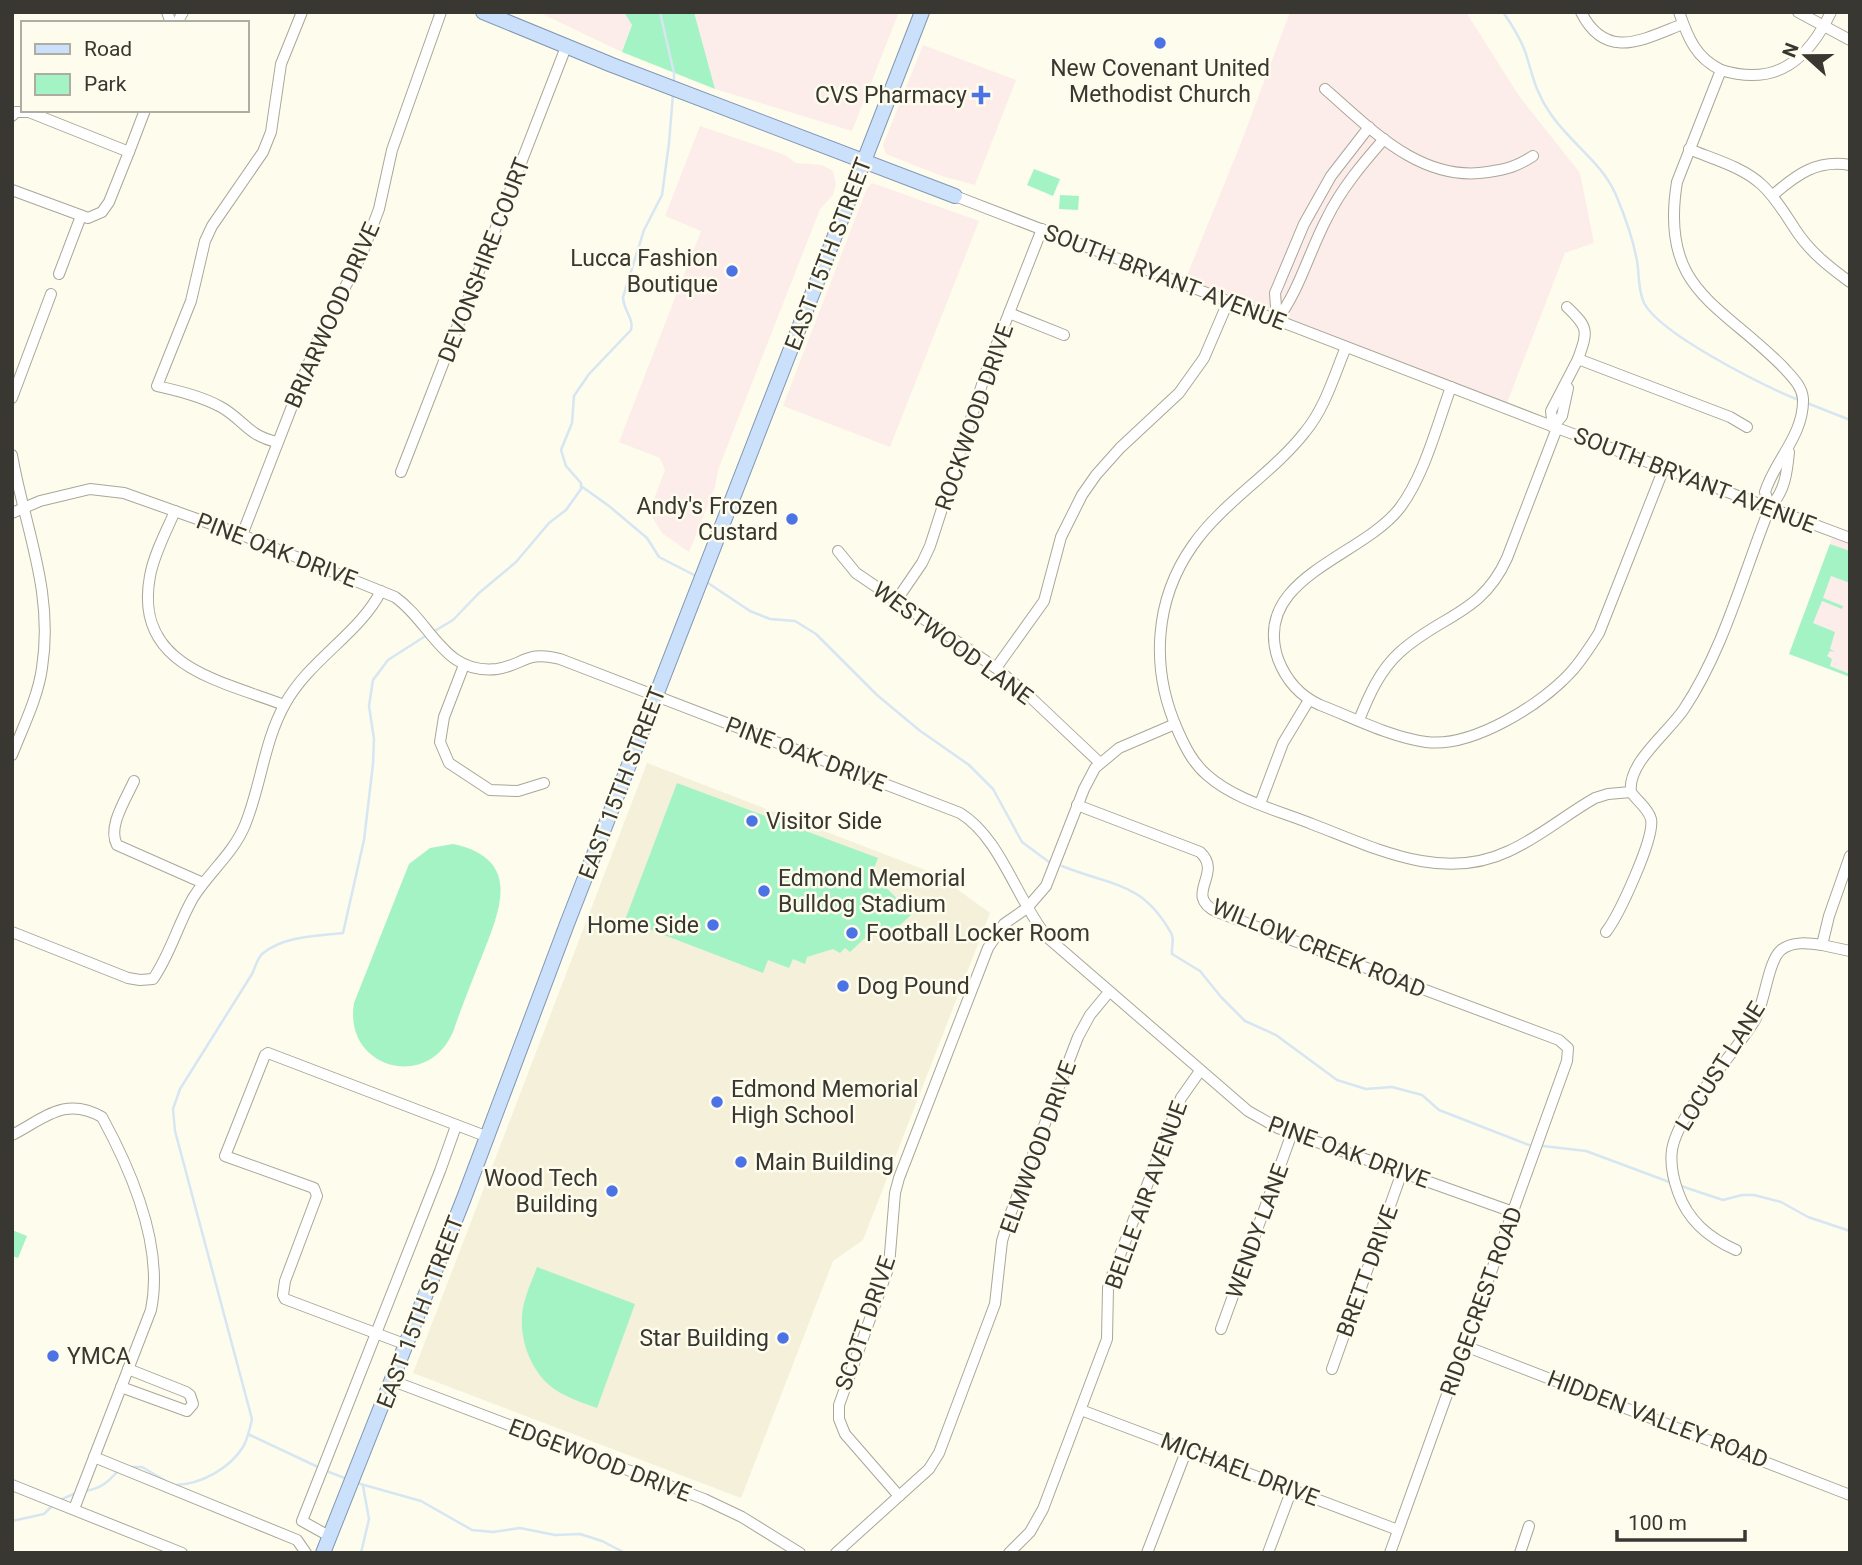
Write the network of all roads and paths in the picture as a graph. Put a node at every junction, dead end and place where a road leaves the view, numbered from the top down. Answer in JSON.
{"nodes":[{"id":1,"x":302,"y":12,"type":"edge"},
{"id":2,"x":441,"y":12,"type":"edge"},
{"id":3,"x":483,"y":12,"type":"edge"},
{"id":4,"x":922,"y":12,"type":"edge"},
{"id":5,"x":1581,"y":12,"type":"edge"},
{"id":6,"x":1679,"y":12,"type":"edge"},
{"id":7,"x":1798,"y":12,"type":"edge"},
{"id":8,"x":1831,"y":12,"type":"edge"},
{"id":9,"x":1683,"y":24,"type":"junction"},
{"id":10,"x":1824,"y":27,"type":"junction"},
{"id":11,"x":1850,"y":40,"type":"edge"},
{"id":12,"x":566,"y":47,"type":"junction"},
{"id":13,"x":1721,"y":70,"type":"junction"},
{"id":14,"x":1325,"y":89,"type":"dead end"},
{"id":15,"x":144,"y":112,"type":"edge"},
{"id":16,"x":12,"y":116,"type":"edge"},
{"id":17,"x":1369,"y":127,"type":"junction"},
{"id":18,"x":1384,"y":139,"type":"junction"},
{"id":19,"x":1689,"y":149,"type":"junction"},
{"id":20,"x":129,"y":152,"type":"junction"},
{"id":21,"x":1532,"y":156,"type":"dead end"},
{"id":22,"x":864,"y":162,"type":"junction"},
{"id":23,"x":1850,"y":165,"type":"edge"},
{"id":24,"x":12,"y":190,"type":"edge"},
{"id":25,"x":1773,"y":195,"type":"junction"},
{"id":26,"x":955,"y":196,"type":"joint"},
{"id":27,"x":81,"y":216,"type":"junction"},
{"id":28,"x":1042,"y":229,"type":"junction"},
{"id":29,"x":59,"y":274,"type":"dead end"},
{"id":30,"x":1850,"y":282,"type":"edge"},
{"id":31,"x":51,"y":294,"type":"dead end"},
{"id":32,"x":1228,"y":302,"type":"junction"},
{"id":33,"x":1567,"y":307,"type":"dead end"},
{"id":34,"x":1009,"y":313,"type":"junction"},
{"id":35,"x":1277,"y":320,"type":"junction"},
{"id":36,"x":1064,"y":335,"type":"dead end"},
{"id":37,"x":1346,"y":347,"type":"junction"},
{"id":38,"x":1578,"y":359,"type":"junction"},
{"id":39,"x":1451,"y":387,"type":"junction"},
{"id":40,"x":12,"y":398,"type":"edge"},
{"id":41,"x":1747,"y":427,"type":"dead end"},
{"id":42,"x":1555,"y":428,"type":"junction"},
{"id":43,"x":277,"y":442,"type":"junction"},
{"id":44,"x":1790,"y":448,"type":"junction"},
{"id":45,"x":12,"y":455,"type":"edge"},
{"id":46,"x":1664,"y":468,"type":"junction"},
{"id":47,"x":401,"y":472,"type":"dead end"},
{"id":48,"x":1770,"y":508,"type":"junction"},
{"id":49,"x":17,"y":511,"type":"edge"},
{"id":50,"x":174,"y":511,"type":"junction"},
{"id":51,"x":242,"y":535,"type":"junction"},
{"id":52,"x":1850,"y":538,"type":"edge"},
{"id":53,"x":838,"y":551,"type":"dead end"},
{"id":54,"x":381,"y":591,"type":"junction"},
{"id":55,"x":896,"y":601,"type":"junction"},
{"id":56,"x":464,"y":665,"type":"junction"},
{"id":57,"x":996,"y":668,"type":"junction"},
{"id":58,"x":656,"y":696,"type":"junction"},
{"id":59,"x":1308,"y":700,"type":"junction"},
{"id":60,"x":284,"y":705,"type":"junction"},
{"id":61,"x":1359,"y":720,"type":"junction"},
{"id":62,"x":1175,"y":724,"type":"junction"},
{"id":63,"x":12,"y":755,"type":"edge"},
{"id":64,"x":1100,"y":763,"type":"junction"},
{"id":65,"x":134,"y":781,"type":"dead end"},
{"id":66,"x":544,"y":783,"type":"dead end"},
{"id":67,"x":1630,"y":792,"type":"junction"},
{"id":68,"x":1260,"y":804,"type":"junction"},
{"id":69,"x":1077,"y":805,"type":"junction"},
{"id":70,"x":1850,"y":856,"type":"edge"},
{"id":71,"x":203,"y":883,"type":"junction"},
{"id":72,"x":1027,"y":908,"type":"junction"},
{"id":73,"x":12,"y":932,"type":"edge"},
{"id":74,"x":1606,"y":932,"type":"dead end"},
{"id":75,"x":1822,"y":945,"type":"junction"},
{"id":76,"x":1850,"y":951,"type":"edge"},
{"id":77,"x":1109,"y":992,"type":"junction"},
{"id":78,"x":1568,"y":1048,"type":"joint"},
{"id":79,"x":1200,"y":1071,"type":"junction"},
{"id":80,"x":456,"y":1126,"type":"junction"},
{"id":81,"x":1292,"y":1133,"type":"junction"},
{"id":82,"x":12,"y":1135,"type":"edge"},
{"id":83,"x":488,"y":1137,"type":"junction"},
{"id":84,"x":1402,"y":1172,"type":"junction"},
{"id":85,"x":1513,"y":1212,"type":"junction"},
{"id":86,"x":1736,"y":1250,"type":"dead end"},
{"id":87,"x":1221,"y":1329,"type":"dead end"},
{"id":88,"x":377,"y":1332,"type":"junction"},
{"id":89,"x":407,"y":1345,"type":"junction"},
{"id":90,"x":1465,"y":1346,"type":"junction"},
{"id":91,"x":128,"y":1369,"type":"junction"},
{"id":92,"x":1332,"y":1369,"type":"dead end"},
{"id":93,"x":393,"y":1381,"type":"junction"},
{"id":94,"x":121,"y":1387,"type":"junction"},
{"id":95,"x":1081,"y":1410,"type":"junction"},
{"id":96,"x":1187,"y":1449,"type":"junction"},
{"id":97,"x":94,"y":1457,"type":"junction"},
{"id":98,"x":12,"y":1485,"type":"edge"},
{"id":99,"x":1292,"y":1489,"type":"junction"},
{"id":100,"x":1850,"y":1495,"type":"edge"},
{"id":101,"x":899,"y":1496,"type":"junction"},
{"id":102,"x":74,"y":1509,"type":"junction"},
{"id":103,"x":1529,"y":1526,"type":"dead end"},
{"id":104,"x":1398,"y":1530,"type":"junction"},
{"id":105,"x":329,"y":1536,"type":"junction"},
{"id":106,"x":302,"y":1551,"type":"edge"},
{"id":107,"x":182,"y":1553,"type":"edge"},
{"id":108,"x":323,"y":1553,"type":"edge"},
{"id":109,"x":800,"y":1553,"type":"edge"},
{"id":110,"x":836,"y":1553,"type":"edge"},
{"id":111,"x":1009,"y":1553,"type":"edge"},
{"id":112,"x":1147,"y":1553,"type":"edge"},
{"id":113,"x":1268,"y":1553,"type":"edge"},
{"id":114,"x":1390,"y":1553,"type":"edge"},
{"id":115,"x":1520,"y":1553,"type":"edge"}],
"edges":[{"from":1,"to":43,"type":"street"},
{"from":2,"to":43,"type":"street","name":"BRIARWOOD DRIVE"},
{"from":3,"to":12,"type":"main road","name":"SOUTH BRYANT AVENUE"},
{"from":4,"to":22,"type":"main road","name":"EAST 15TH STREET"},
{"from":5,"to":9,"type":"street"},
{"from":6,"to":9,"type":"street"},
{"from":7,"to":10,"type":"street"},
{"from":8,"to":10,"type":"street"},
{"from":9,"to":13,"type":"street"},
{"from":10,"to":11,"type":"street"},
{"from":10,"to":13,"type":"street"},
{"from":12,"to":22,"type":"main road","name":"SOUTH BRYANT AVENUE"},
{"from":12,"to":47,"type":"street","name":"DEVONSHIRE COURT"},
{"from":13,"to":19,"type":"street"},
{"from":14,"to":17,"type":"street"},
{"from":15,"to":20,"type":"street"},
{"from":16,"to":20,"type":"street"},
{"from":17,"to":18,"type":"street"},
{"from":17,"to":35,"type":"street"},
{"from":18,"to":21,"type":"street"},
{"from":18,"to":35,"type":"street"},
{"from":19,"to":25,"type":"street"},
{"from":19,"to":44,"type":"street"},
{"from":20,"to":27,"type":"street"},
{"from":22,"to":26,"type":"main road","name":"SOUTH BRYANT AVENUE"},
{"from":22,"to":58,"type":"main road","name":"EAST 15TH STREET"},
{"from":23,"to":25,"type":"street"},
{"from":24,"to":27,"type":"street"},
{"from":25,"to":30,"type":"street"},
{"from":26,"to":28,"type":"street","name":"SOUTH BRYANT AVENUE"},
{"from":27,"to":29,"type":"street"},
{"from":28,"to":32,"type":"street","name":"SOUTH BRYANT AVENUE"},
{"from":28,"to":34,"type":"street","name":"ROCKWOOD DRIVE"},
{"from":31,"to":40,"type":"street"},
{"from":32,"to":35,"type":"street","name":"SOUTH BRYANT AVENUE"},
{"from":32,"to":57,"type":"street"},
{"from":33,"to":38,"type":"street"},
{"from":34,"to":36,"type":"street"},
{"from":34,"to":55,"type":"street","name":"ROCKWOOD DRIVE"},
{"from":35,"to":37,"type":"street","name":"SOUTH BRYANT AVENUE"},
{"from":37,"to":39,"type":"street","name":"SOUTH BRYANT AVENUE"},
{"from":37,"to":62,"type":"street"},
{"from":38,"to":41,"type":"street"},
{"from":38,"to":42,"type":"street"},
{"from":39,"to":42,"type":"street","name":"SOUTH BRYANT AVENUE"},
{"from":39,"to":59,"type":"street"},
{"from":42,"to":46,"type":"street","name":"SOUTH BRYANT AVENUE"},
{"from":42,"to":61,"type":"street"},
{"from":43,"to":51,"type":"street","name":"BRIARWOOD DRIVE"},
{"from":44,"to":48,"type":"street"},
{"from":44,"to":48,"type":"street"},
{"from":45,"to":49,"type":"street"},
{"from":46,"to":48,"type":"street","name":"SOUTH BRYANT AVENUE"},
{"from":46,"to":61,"type":"street"},
{"from":48,"to":52,"type":"street","name":"SOUTH BRYANT AVENUE"},
{"from":48,"to":67,"type":"street"},
{"from":49,"to":50,"type":"street","name":"PINE OAK DRIVE"},
{"from":49,"to":63,"type":"street"},
{"from":50,"to":51,"type":"street","name":"PINE OAK DRIVE"},
{"from":50,"to":60,"type":"street"},
{"from":51,"to":54,"type":"street","name":"PINE OAK DRIVE"},
{"from":53,"to":55,"type":"street","name":"WESTWOOD LANE"},
{"from":54,"to":56,"type":"street","name":"PINE OAK DRIVE"},
{"from":54,"to":60,"type":"street"},
{"from":55,"to":57,"type":"street","name":"WESTWOOD LANE"},
{"from":56,"to":58,"type":"street","name":"PINE OAK DRIVE"},
{"from":56,"to":66,"type":"street"},
{"from":57,"to":64,"type":"street","name":"WESTWOOD LANE"},
{"from":58,"to":72,"type":"street","name":"PINE OAK DRIVE"},
{"from":58,"to":83,"type":"main road","name":"EAST 15TH STREET"},
{"from":59,"to":61,"type":"street"},
{"from":59,"to":68,"type":"street"},
{"from":60,"to":71,"type":"street"},
{"from":62,"to":64,"type":"street","name":"SCOTT DRIVE"},
{"from":62,"to":68,"type":"street"},
{"from":64,"to":69,"type":"street","name":"SCOTT DRIVE"},
{"from":65,"to":71,"type":"street"},
{"from":67,"to":68,"type":"street"},
{"from":67,"to":74,"type":"street"},
{"from":69,"to":72,"type":"street","name":"SCOTT DRIVE"},
{"from":69,"to":78,"type":"street","name":"WILLOW CREEK ROAD"},
{"from":70,"to":75,"type":"street"},
{"from":71,"to":73,"type":"street"},
{"from":72,"to":77,"type":"street","name":"PINE OAK DRIVE"},
{"from":72,"to":101,"type":"street","name":"SCOTT DRIVE"},
{"from":75,"to":76,"type":"street"},
{"from":75,"to":86,"type":"street","name":"LOCUST LANE"},
{"from":77,"to":79,"type":"street","name":"PINE OAK DRIVE"},
{"from":77,"to":101,"type":"street","name":"ELMWOOD DRIVE"},
{"from":78,"to":85,"type":"street","name":"RIDGECREST ROAD"},
{"from":79,"to":81,"type":"street","name":"PINE OAK DRIVE"},
{"from":79,"to":95,"type":"street","name":"BELLE AIR AVENUE"},
{"from":80,"to":83,"type":"street"},
{"from":80,"to":88,"type":"street"},
{"from":80,"to":88,"type":"street"},
{"from":81,"to":84,"type":"street","name":"PINE OAK DRIVE"},
{"from":81,"to":87,"type":"street","name":"WENDY LANE"},
{"from":82,"to":91,"type":"street"},
{"from":83,"to":89,"type":"main road","name":"EAST 15TH STREET"},
{"from":84,"to":85,"type":"street","name":"PINE OAK DRIVE"},
{"from":84,"to":92,"type":"street","name":"BRETT DRIVE"},
{"from":85,"to":90,"type":"street","name":"RIDGECREST ROAD"},
{"from":88,"to":89,"type":"street"},
{"from":88,"to":105,"type":"street"},
{"from":89,"to":93,"type":"main road","name":"EAST 15TH STREET"},
{"from":90,"to":100,"type":"street","name":"HIDDEN VALLEY ROAD"},
{"from":90,"to":104,"type":"street","name":"RIDGECREST ROAD"},
{"from":91,"to":94,"type":"street"},
{"from":91,"to":94,"type":"street"},
{"from":93,"to":105,"type":"main road","name":"EAST 15TH STREET"},
{"from":93,"to":109,"type":"street","name":"EDGEWOOD DRIVE"},
{"from":94,"to":97,"type":"street"},
{"from":95,"to":96,"type":"street","name":"MICHAEL DRIVE"},
{"from":95,"to":111,"type":"street","name":"BELLE AIR AVENUE"},
{"from":96,"to":99,"type":"street","name":"MICHAEL DRIVE"},
{"from":96,"to":112,"type":"street"},
{"from":97,"to":102,"type":"street"},
{"from":97,"to":106,"type":"street"},
{"from":98,"to":102,"type":"street"},
{"from":99,"to":104,"type":"street","name":"MICHAEL DRIVE"},
{"from":99,"to":113,"type":"street"},
{"from":101,"to":110,"type":"street","name":"ELMWOOD DRIVE"},
{"from":102,"to":107,"type":"street"},
{"from":103,"to":115,"type":"street"},
{"from":104,"to":114,"type":"street","name":"RIDGECREST ROAD"},
{"from":105,"to":108,"type":"main road","name":"EAST 15TH STREET"}]}
